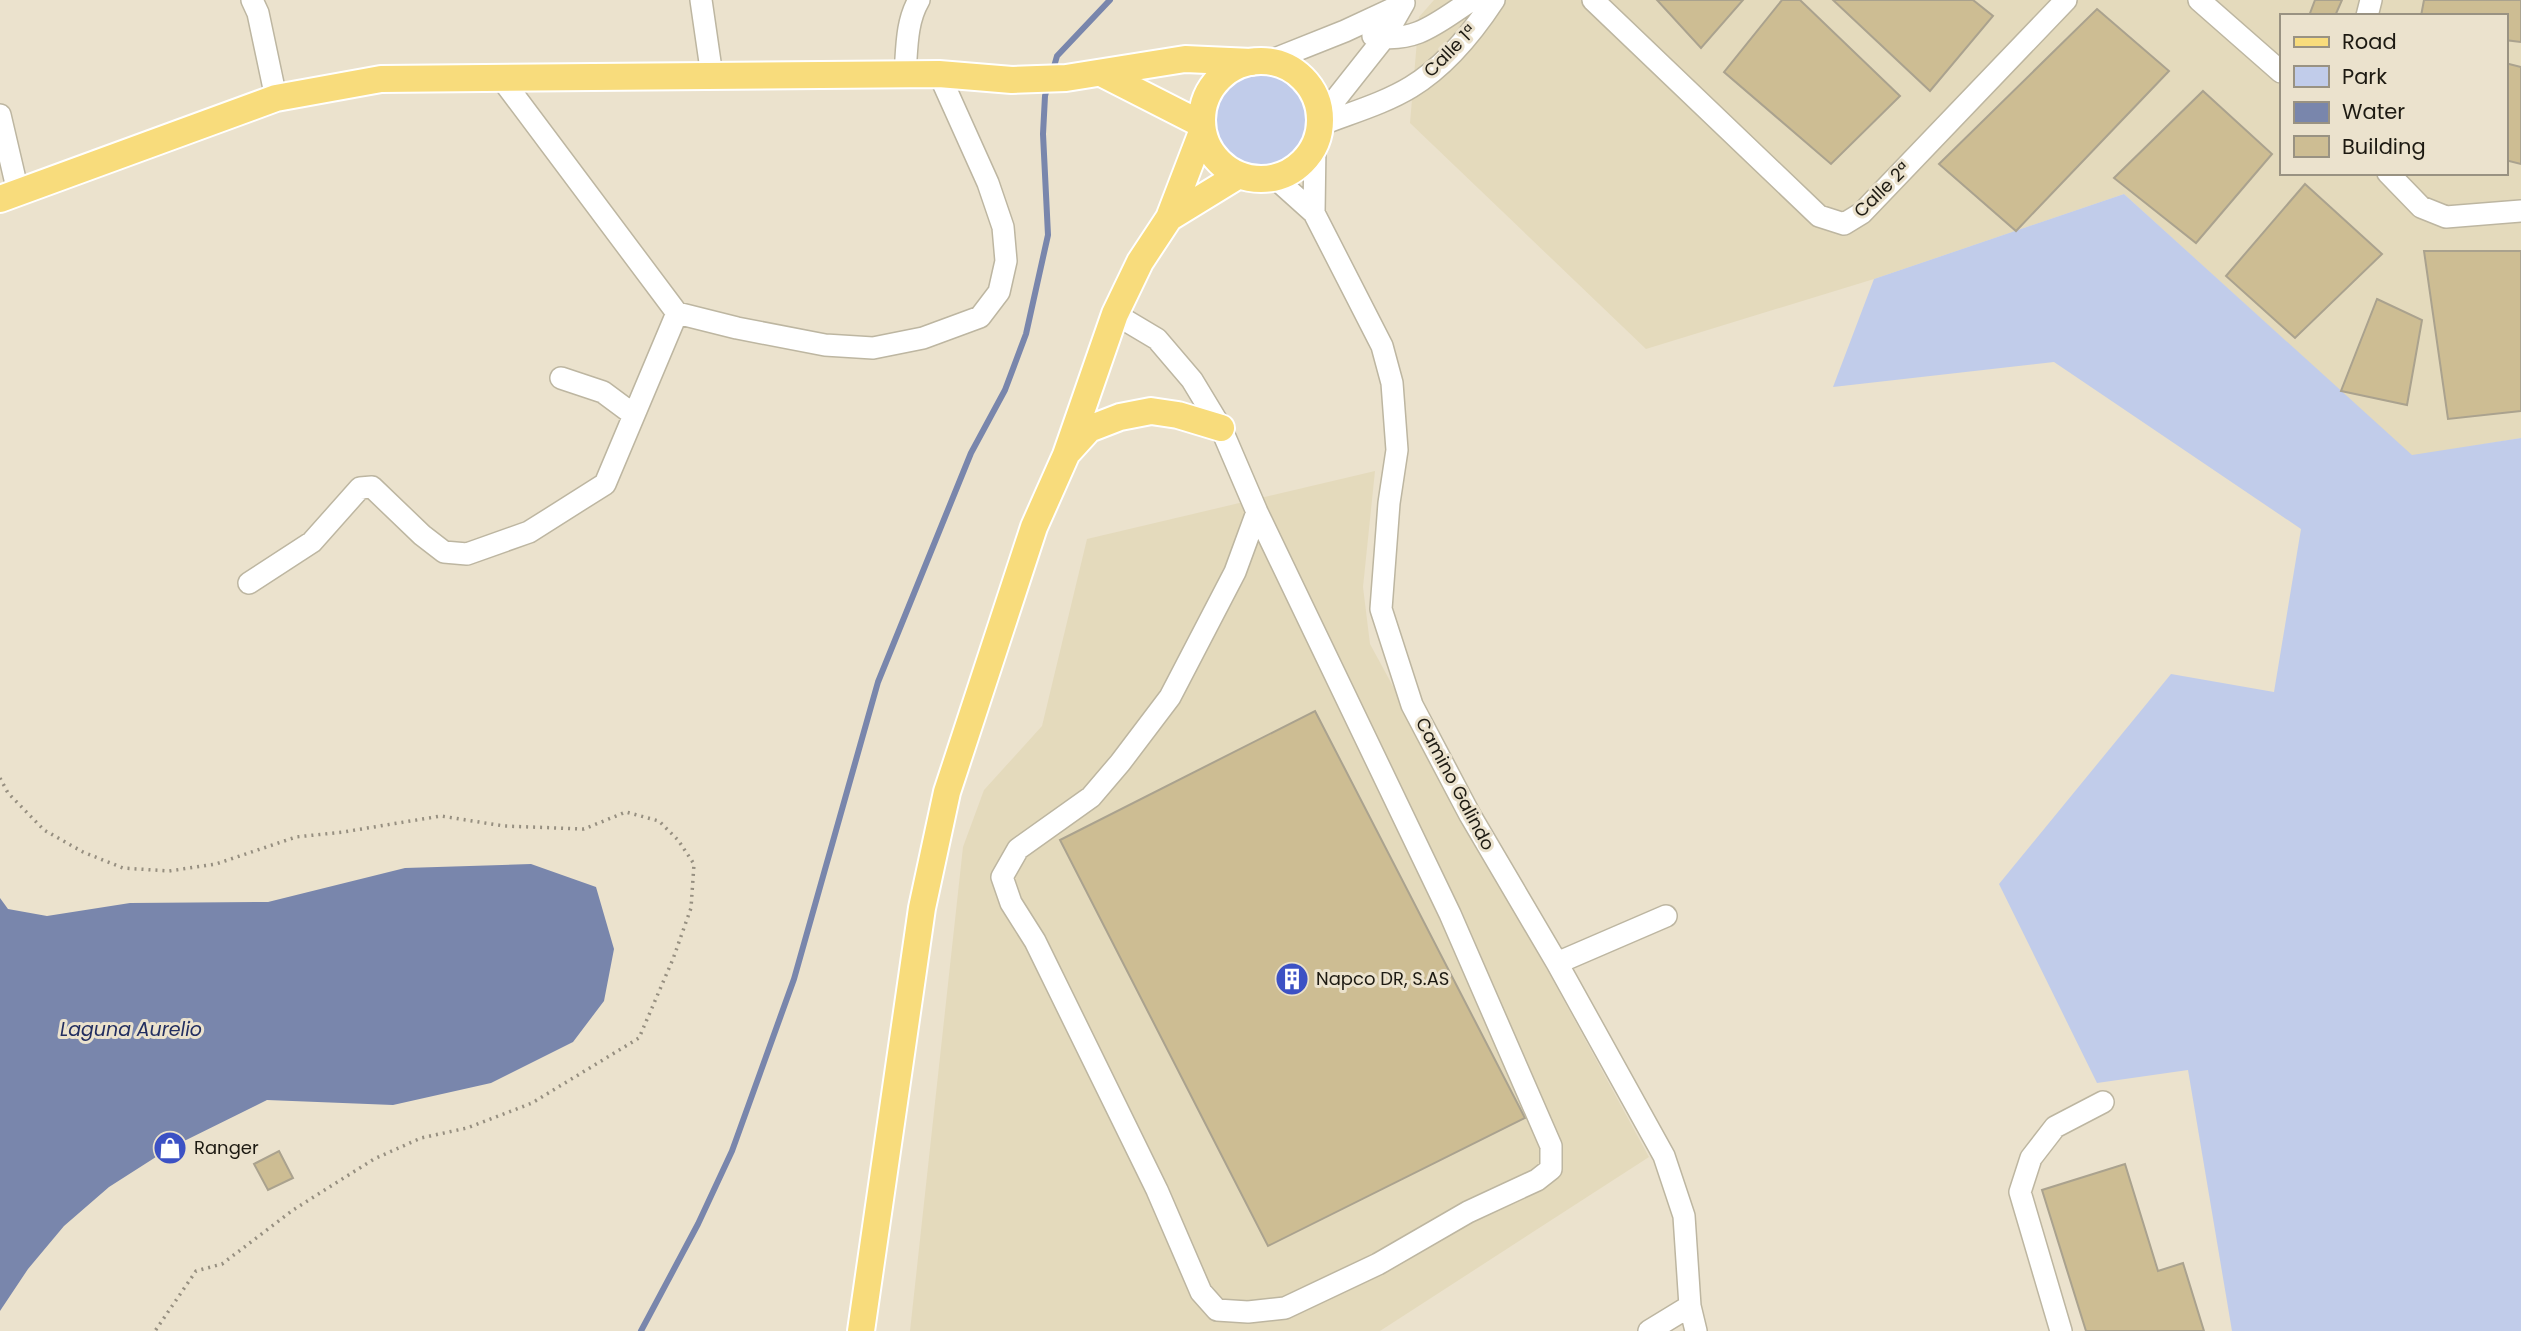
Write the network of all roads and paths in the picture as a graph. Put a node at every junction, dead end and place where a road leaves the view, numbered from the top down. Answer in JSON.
{"nodes":[{"id":1,"x":701,"y":0,"type":"edge"},
{"id":2,"x":919,"y":0,"type":"edge"},
{"id":3,"x":1472,"y":0,"type":"edge"},
{"id":4,"x":1494,"y":0,"type":"edge"},
{"id":5,"x":1593,"y":0,"type":"edge"},
{"id":6,"x":2066,"y":0,"type":"edge"},
{"id":7,"x":2199,"y":0,"type":"edge"},
{"id":8,"x":1405,"y":2,"type":"edge"},
{"id":9,"x":257,"y":4,"type":"edge"},
{"id":10,"x":1345,"y":31,"type":"junction"},
{"id":11,"x":1384,"y":38,"type":"junction"},
{"id":12,"x":1260,"y":62,"type":"junction"},
{"id":13,"x":2280,"y":71,"type":"edge"},
{"id":14,"x":1101,"y":73,"type":"junction"},
{"id":15,"x":905,"y":74,"type":"junction"},
{"id":16,"x":939,"y":74,"type":"junction"},
{"id":17,"x":712,"y":76,"type":"junction"},
{"id":18,"x":501,"y":78,"type":"junction"},
{"id":19,"x":276,"y":98,"type":"junction"},
{"id":20,"x":0,"y":115,"type":"edge"},
{"id":21,"x":1202,"y":128,"type":"junction"},
{"id":22,"x":1318,"y":128,"type":"junction"},
{"id":23,"x":1240,"y":175,"type":"junction"},
{"id":24,"x":2390,"y":175,"type":"edge"},
{"id":25,"x":1275,"y":178,"type":"junction"},
{"id":26,"x":9,"y":195,"type":"edge"},
{"id":27,"x":2521,"y":211,"type":"edge"},
{"id":28,"x":1314,"y":213,"type":"junction"},
{"id":29,"x":1170,"y":218,"type":"junction"},
{"id":30,"x":677,"y":313,"type":"junction"},
{"id":31,"x":1115,"y":314,"type":"junction"},
{"id":32,"x":561,"y":378,"type":"dead end"},
{"id":33,"x":634,"y":415,"type":"junction"},
{"id":34,"x":1221,"y":428,"type":"junction"},
{"id":35,"x":1066,"y":455,"type":"junction"},
{"id":36,"x":1257,"y":512,"type":"junction"},
{"id":37,"x":249,"y":583,"type":"dead end"},
{"id":38,"x":0,"y":778,"type":"edge"},
{"id":39,"x":1666,"y":916,"type":"dead end"},
{"id":40,"x":1557,"y":963,"type":"junction"},
{"id":41,"x":2103,"y":1102,"type":"dead end"},
{"id":42,"x":1690,"y":1306,"type":"junction"},
{"id":43,"x":155,"y":1331,"type":"edge"},
{"id":44,"x":861,"y":1331,"type":"edge"},
{"id":45,"x":1649,"y":1331,"type":"edge"},
{"id":46,"x":1696,"y":1331,"type":"edge"},
{"id":47,"x":2062,"y":1331,"type":"edge"}],
"edges":[{"from":1,"to":17,"type":"street"},
{"from":2,"to":15,"type":"street"},
{"from":3,"to":11,"type":"street","name":"Calle 1ª"},
{"from":4,"to":22,"type":"street","name":"Calle 1ª"},
{"from":5,"to":6,"type":"street","name":"Calle 2ª"},
{"from":7,"to":13,"type":"street"},
{"from":8,"to":10,"type":"street"},
{"from":8,"to":11,"type":"street"},
{"from":9,"to":19,"type":"street"},
{"from":10,"to":11,"type":"street","name":"Calle 1ª"},
{"from":10,"to":12,"type":"street"},
{"from":11,"to":22,"type":"street"},
{"from":12,"to":14,"type":"main road"},
{"from":12,"to":21,"type":"main road"},
{"from":12,"to":22,"type":"main road"},
{"from":14,"to":16,"type":"main road"},
{"from":14,"to":21,"type":"main road"},
{"from":15,"to":16,"type":"main road"},
{"from":15,"to":17,"type":"main road"},
{"from":16,"to":30,"type":"street"},
{"from":17,"to":18,"type":"main road"},
{"from":18,"to":19,"type":"main road"},
{"from":18,"to":30,"type":"street"},
{"from":19,"to":26,"type":"main road"},
{"from":20,"to":26,"type":"street"},
{"from":21,"to":23,"type":"main road"},
{"from":21,"to":29,"type":"main road"},
{"from":22,"to":25,"type":"main road"},
{"from":22,"to":28,"type":"street","name":"Camino Galindo"},
{"from":23,"to":25,"type":"main road"},
{"from":23,"to":29,"type":"main road"},
{"from":24,"to":27,"type":"street"},
{"from":25,"to":28,"type":"street","name":"Camino Galindo"},
{"from":28,"to":40,"type":"street","name":"Camino Galindo"},
{"from":29,"to":31,"type":"main road"},
{"from":30,"to":33,"type":"street"},
{"from":31,"to":34,"type":"street"},
{"from":31,"to":35,"type":"main road"},
{"from":32,"to":33,"type":"street"},
{"from":33,"to":37,"type":"street"},
{"from":34,"to":35,"type":"main road"},
{"from":34,"to":36,"type":"street"},
{"from":35,"to":44,"type":"main road"},
{"from":36,"to":36,"type":"street"},
{"from":38,"to":43,"type":"path"},
{"from":39,"to":40,"type":"street"},
{"from":40,"to":42,"type":"street","name":"Camino Galindo"},
{"from":41,"to":47,"type":"street"},
{"from":42,"to":45,"type":"street"},
{"from":42,"to":46,"type":"street","name":"Camino Galindo"}]}
